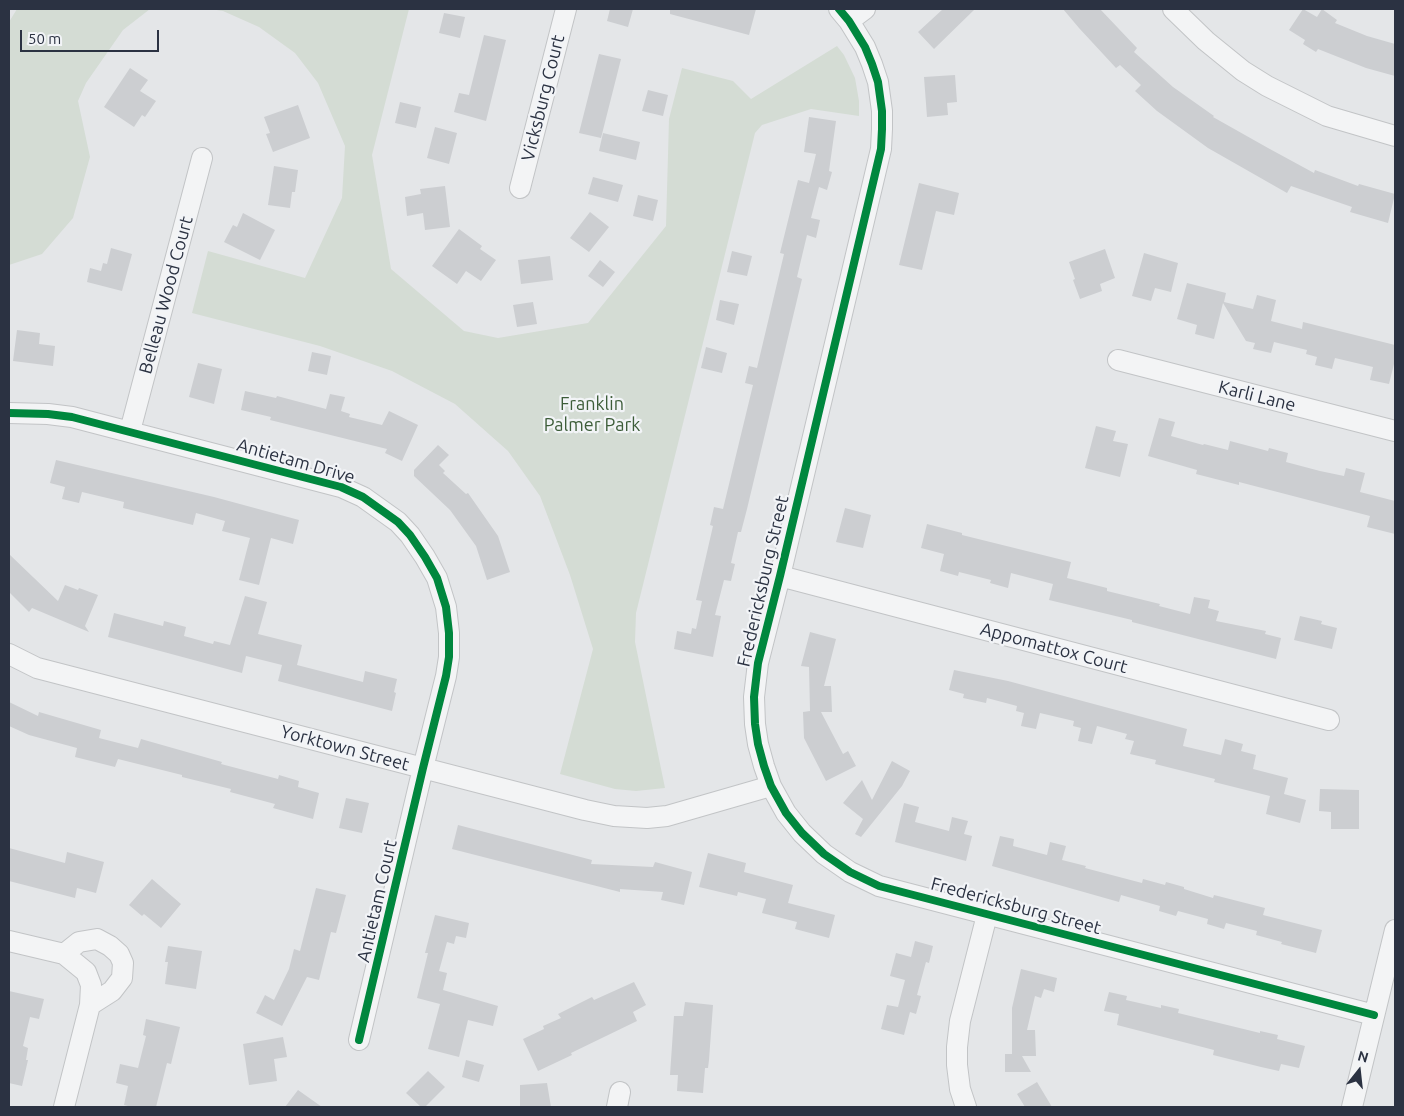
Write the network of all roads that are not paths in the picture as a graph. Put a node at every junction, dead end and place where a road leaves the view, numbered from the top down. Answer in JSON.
{"nodes":[{"id":1,"x":566,"y":9,"type":"edge"},
{"id":2,"x":865,"y":9,"type":"edge"},
{"id":3,"x":1173,"y":9,"type":"edge"},
{"id":4,"x":844,"y":15,"type":"edge"},
{"id":5,"x":1395,"y":136,"type":"edge"},
{"id":6,"x":202,"y":158,"type":"dead end"},
{"id":7,"x":520,"y":188,"type":"dead end"},
{"id":8,"x":1118,"y":360,"type":"dead end"},
{"id":9,"x":9,"y":413,"type":"edge"},
{"id":10,"x":130,"y":431,"type":"junction"},
{"id":11,"x":1395,"y":431,"type":"edge"},
{"id":12,"x":780,"y":576,"type":"junction"},
{"id":13,"x":9,"y":654,"type":"edge"},
{"id":14,"x":1329,"y":720,"type":"dead end"},
{"id":15,"x":423,"y":768,"type":"junction"},
{"id":16,"x":771,"y":786,"type":"junction"},
{"id":17,"x":987,"y":914,"type":"junction"},
{"id":18,"x":1395,"y":930,"type":"edge"},
{"id":19,"x":9,"y":941,"type":"edge"},
{"id":20,"x":64,"y":954,"type":"junction"},
{"id":21,"x":90,"y":1004,"type":"junction"},
{"id":22,"x":1374,"y":1015,"type":"junction"},
{"id":23,"x":360,"y":1040,"type":"dead end"},
{"id":24,"x":64,"y":1107,"type":"edge"},
{"id":25,"x":966,"y":1107,"type":"edge"},
{"id":26,"x":1352,"y":1107,"type":"edge"}],
"edges":[{"from":1,"to":7,"type":"street","name":"Vicksburg Court"},
{"from":2,"to":4,"type":"street"},
{"from":3,"to":5,"type":"street"},
{"from":4,"to":12,"type":"street","name":"Fredericksburg Street"},
{"from":6,"to":10,"type":"street","name":"Belleau Wood Court"},
{"from":8,"to":11,"type":"street","name":"Karli Lane"},
{"from":9,"to":10,"type":"street","name":"Antietam Drive"},
{"from":10,"to":15,"type":"street","name":"Antietam Drive"},
{"from":12,"to":14,"type":"street","name":"Appomattox Court"},
{"from":12,"to":16,"type":"street","name":"Fredericksburg Street"},
{"from":13,"to":15,"type":"street","name":"Yorktown Street"},
{"from":15,"to":16,"type":"street","name":"Yorktown Street"},
{"from":15,"to":23,"type":"street","name":"Antietam Court"},
{"from":16,"to":17,"type":"street","name":"Fredericksburg Street"},
{"from":17,"to":22,"type":"street","name":"Fredericksburg Street"},
{"from":17,"to":25,"type":"street"},
{"from":18,"to":22,"type":"street"},
{"from":19,"to":20,"type":"street"},
{"from":20,"to":21,"type":"street"},
{"from":20,"to":21,"type":"street"},
{"from":21,"to":24,"type":"street"},
{"from":22,"to":26,"type":"street"}]}
